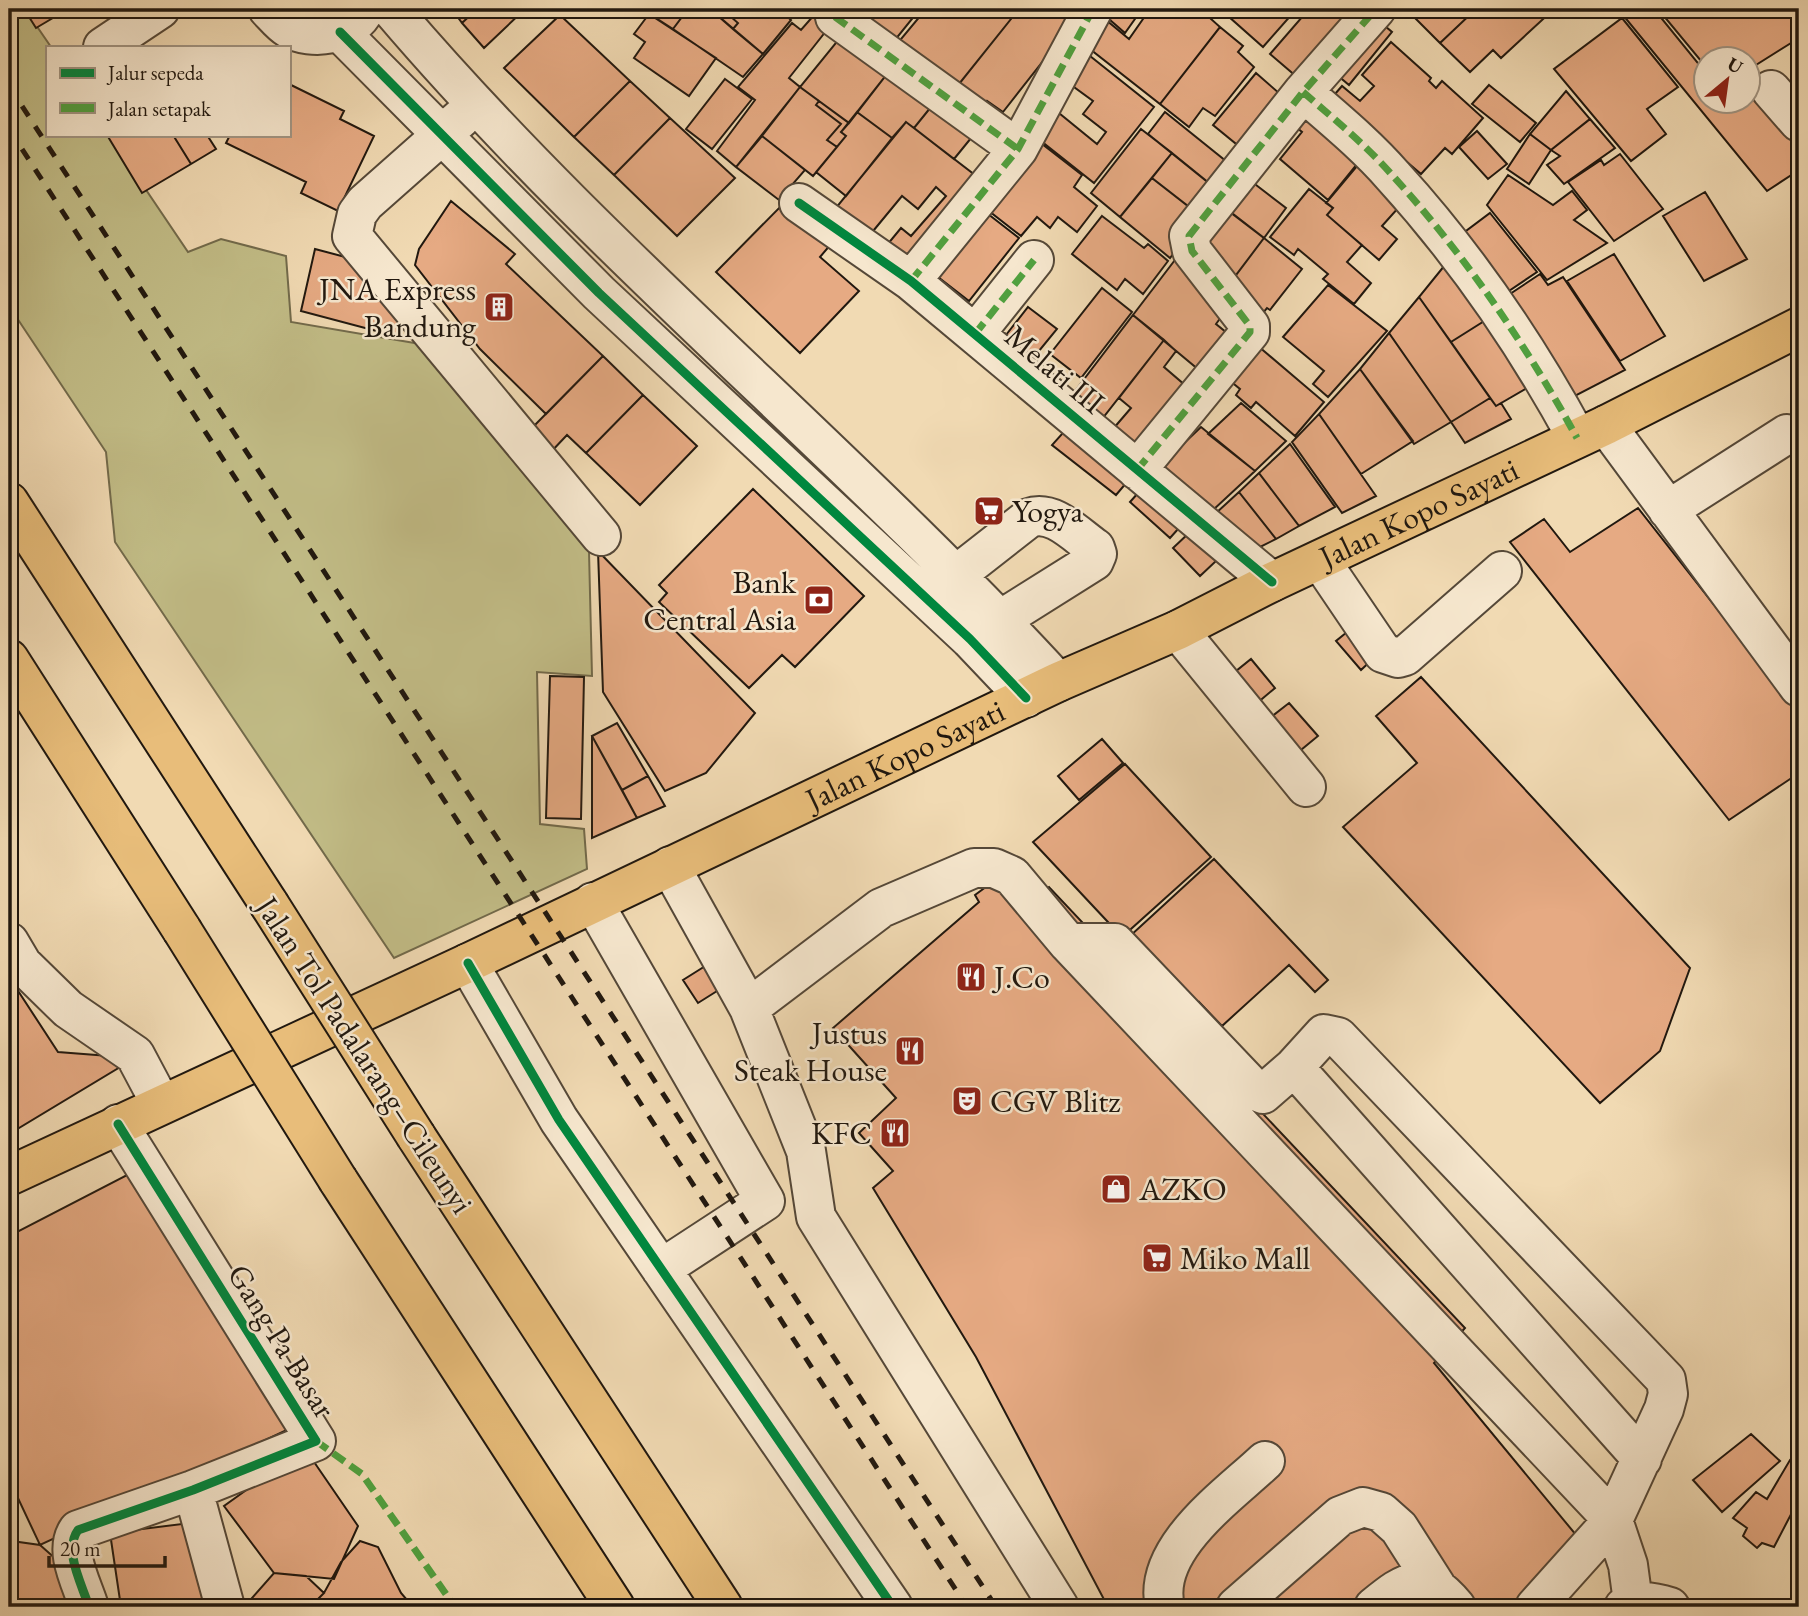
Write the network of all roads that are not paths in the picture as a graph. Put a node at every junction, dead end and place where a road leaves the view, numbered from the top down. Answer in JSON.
{"nodes":[{"id":1,"x":160,"y":9,"type":"edge"},
{"id":2,"x":268,"y":9,"type":"edge"},
{"id":3,"x":391,"y":9,"type":"edge"},
{"id":4,"x":1093,"y":9,"type":"edge"},
{"id":5,"x":1376,"y":9,"type":"edge"},
{"id":6,"x":835,"y":17,"type":"dead end"},
{"id":7,"x":353,"y":20,"type":"edge"},
{"id":8,"x":104,"y":46,"type":"edge"},
{"id":9,"x":1771,"y":90,"type":"dead end"},
{"id":10,"x":1303,"y":92,"type":"junction"},
{"id":11,"x":476,"y":105,"type":"junction"},
{"id":12,"x":1799,"y":122,"type":"edge"},
{"id":13,"x":441,"y":134,"type":"junction"},
{"id":14,"x":1018,"y":149,"type":"junction"},
{"id":15,"x":799,"y":203,"type":"dead end"},
{"id":16,"x":1034,"y":260,"type":"dead end"},
{"id":17,"x":632,"y":261,"type":"junction"},
{"id":18,"x":911,"y":281,"type":"junction"},
{"id":19,"x":599,"y":293,"type":"junction"},
{"id":20,"x":1799,"y":327,"type":"edge"},
{"id":21,"x":975,"y":334,"type":"junction"},
{"id":22,"x":764,"y":390,"type":"junction"},
{"id":23,"x":736,"y":419,"type":"junction"},
{"id":24,"x":1592,"y":432,"type":"junction"},
{"id":25,"x":1787,"y":434,"type":"dead end"},
{"id":26,"x":1137,"y":470,"type":"junction"},
{"id":27,"x":9,"y":502,"type":"edge"},
{"id":28,"x":1668,"y":510,"type":"junction"},
{"id":29,"x":601,"y":537,"type":"dead end"},
{"id":30,"x":1320,"y":560,"type":"junction"},
{"id":31,"x":1502,"y":571,"type":"dead end"},
{"id":32,"x":956,"y":573,"type":"junction"},
{"id":33,"x":1272,"y":582,"type":"junction"},
{"id":34,"x":928,"y":599,"type":"junction"},
{"id":35,"x":985,"y":629,"type":"junction"},
{"id":36,"x":1178,"y":630,"type":"junction"},
{"id":37,"x":9,"y":659,"type":"edge"},
{"id":38,"x":1799,"y":687,"type":"edge"},
{"id":39,"x":1042,"y":690,"type":"junction"},
{"id":40,"x":1307,"y":787,"type":"dead end"},
{"id":41,"x":670,"y":866,"type":"junction"},
{"id":42,"x":593,"y":902,"type":"junction"},
{"id":43,"x":9,"y":942,"type":"edge"},
{"id":44,"x":1068,"y":943,"type":"junction"},
{"id":45,"x":468,"y":963,"type":"junction"},
{"id":46,"x":749,"y":1008,"type":"junction"},
{"id":47,"x":1294,"y":1067,"type":"junction"},
{"id":48,"x":161,"y":1104,"type":"junction"},
{"id":49,"x":118,"y":1124,"type":"junction"},
{"id":50,"x":9,"y":1176,"type":"edge"},
{"id":51,"x":765,"y":1201,"type":"junction"},
{"id":52,"x":816,"y":1217,"type":"junction"},
{"id":53,"x":662,"y":1269,"type":"junction"},
{"id":54,"x":1642,"y":1459,"type":"junction"},
{"id":55,"x":1265,"y":1461,"type":"dead end"},
{"id":56,"x":193,"y":1490,"type":"junction"},
{"id":57,"x":1613,"y":1520,"type":"junction"},
{"id":58,"x":1446,"y":1597,"type":"edge"},
{"id":59,"x":1628,"y":1605,"type":"edge"},
{"id":60,"x":89,"y":1607,"type":"edge"},
{"id":61,"x":225,"y":1607,"type":"edge"},
{"id":62,"x":615,"y":1607,"type":"edge"},
{"id":63,"x":723,"y":1607,"type":"edge"},
{"id":64,"x":893,"y":1607,"type":"edge"},
{"id":65,"x":1059,"y":1607,"type":"edge"},
{"id":66,"x":1166,"y":1607,"type":"edge"},
{"id":67,"x":1236,"y":1607,"type":"edge"},
{"id":68,"x":1374,"y":1607,"type":"edge"},
{"id":69,"x":1535,"y":1607,"type":"edge"},
{"id":70,"x":1670,"y":1607,"type":"edge"}],
"edges":[{"from":1,"to":8,"type":"street"},
{"from":2,"to":7,"type":"street"},
{"from":3,"to":11,"type":"street"},
{"from":4,"to":14,"type":"street"},
{"from":5,"to":10,"type":"street"},
{"from":6,"to":14,"type":"street"},
{"from":7,"to":13,"type":"street"},
{"from":9,"to":12,"type":"street"},
{"from":10,"to":24,"type":"street"},
{"from":10,"to":26,"type":"street"},
{"from":11,"to":13,"type":"street"},
{"from":11,"to":17,"type":"street"},
{"from":13,"to":19,"type":"street"},
{"from":13,"to":29,"type":"street"},
{"from":14,"to":18,"type":"street"},
{"from":15,"to":18,"type":"street","name":"Melati III"},
{"from":16,"to":21,"type":"street"},
{"from":17,"to":19,"type":"street"},
{"from":17,"to":22,"type":"street"},
{"from":18,"to":21,"type":"street","name":"Melati III"},
{"from":19,"to":23,"type":"street"},
{"from":20,"to":24,"type":"main road","name":"Jalan Kopo Sayati"},
{"from":21,"to":26,"type":"street","name":"Melati III"},
{"from":22,"to":23,"type":"street"},
{"from":22,"to":32,"type":"street"},
{"from":23,"to":34,"type":"street"},
{"from":24,"to":28,"type":"street"},
{"from":24,"to":30,"type":"main road","name":"Jalan Kopo Sayati"},
{"from":25,"to":28,"type":"street"},
{"from":26,"to":33,"type":"street","name":"Melati III"},
{"from":27,"to":63,"type":"main road","name":"Jalan Tol Padalarang–Cileunyi","bridge":true},
{"from":28,"to":38,"type":"street"},
{"from":30,"to":31,"type":"street"},
{"from":30,"to":33,"type":"main road","name":"Jalan Kopo Sayati"},
{"from":32,"to":34,"type":"street"},
{"from":32,"to":35,"type":"street"},
{"from":32,"to":35,"type":"street"},
{"from":33,"to":36,"type":"main road","name":"Jalan Kopo Sayati"},
{"from":34,"to":35,"type":"street"},
{"from":35,"to":39,"type":"street"},
{"from":36,"to":39,"type":"main road","name":"Jalan Kopo Sayati"},
{"from":36,"to":40,"type":"street"},
{"from":37,"to":62,"type":"main road","bridge":true},
{"from":39,"to":41,"type":"main road","name":"Jalan Kopo Sayati"},
{"from":41,"to":42,"type":"main road","name":"Jalan Kopo Sayati"},
{"from":41,"to":46,"type":"street"},
{"from":42,"to":45,"type":"main road","name":"Jalan Kopo Sayati"},
{"from":42,"to":51,"type":"street"},
{"from":43,"to":48,"type":"street"},
{"from":44,"to":46,"type":"street"},
{"from":44,"to":47,"type":"street"},
{"from":44,"to":57,"type":"street"},
{"from":45,"to":48,"type":"main road","name":"Jalan Kopo Sayati"},
{"from":45,"to":53,"type":"street"},
{"from":46,"to":52,"type":"street"},
{"from":47,"to":54,"type":"street"},
{"from":47,"to":54,"type":"street"},
{"from":48,"to":49,"type":"main road","name":"Jalan Kopo Sayati"},
{"from":49,"to":50,"type":"main road","name":"Jalan Kopo Sayati"},
{"from":49,"to":56,"type":"street","name":"Gang Pa Basar"},
{"from":51,"to":52,"type":"street"},
{"from":51,"to":53,"type":"street"},
{"from":52,"to":65,"type":"street"},
{"from":53,"to":64,"type":"street"},
{"from":54,"to":57,"type":"street"},
{"from":55,"to":66,"type":"street"},
{"from":56,"to":60,"type":"street","name":"Gang Pa Basar"},
{"from":56,"to":61,"type":"street"},
{"from":57,"to":59,"type":"street"},
{"from":57,"to":69,"type":"street"},
{"from":58,"to":67,"type":"street"},
{"from":58,"to":68,"type":"street"},
{"from":59,"to":70,"type":"street"}]}
